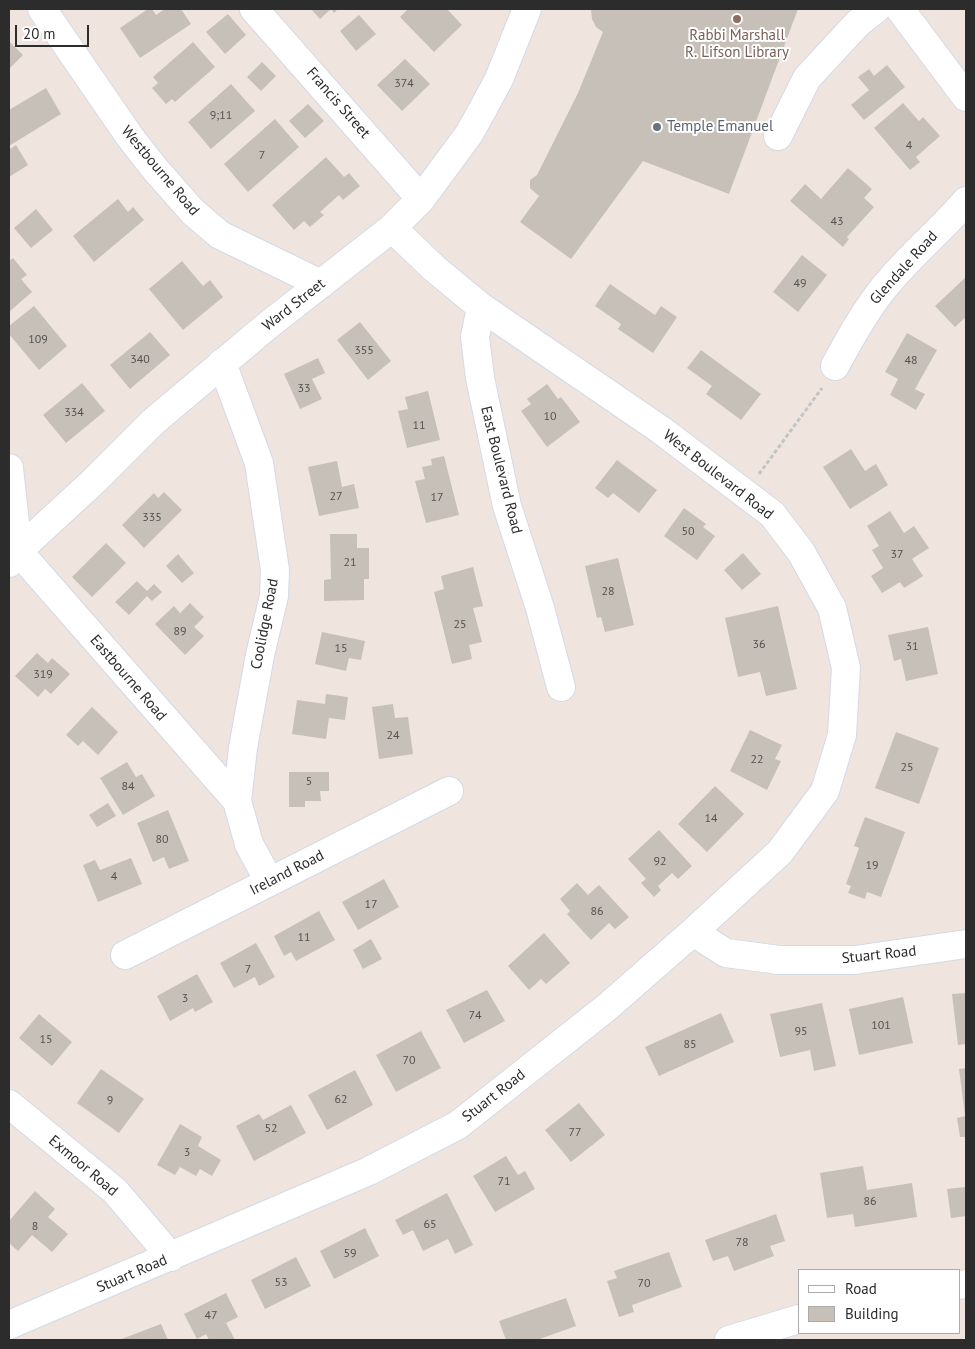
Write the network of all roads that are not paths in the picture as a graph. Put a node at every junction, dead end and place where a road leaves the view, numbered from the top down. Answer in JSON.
{"nodes":[{"id":1,"x":42,"y":9,"type":"edge"},
{"id":2,"x":254,"y":9,"type":"edge"},
{"id":3,"x":527,"y":9,"type":"edge"},
{"id":4,"x":876,"y":9,"type":"edge"},
{"id":5,"x":900,"y":9,"type":"edge"},
{"id":6,"x":966,"y":97,"type":"edge"},
{"id":7,"x":778,"y":136,"type":"dead end"},
{"id":8,"x":421,"y":199,"type":"junction"},
{"id":9,"x":966,"y":201,"type":"edge"},
{"id":10,"x":392,"y":228,"type":"junction"},
{"id":11,"x":321,"y":284,"type":"junction"},
{"id":12,"x":481,"y":307,"type":"junction"},
{"id":13,"x":222,"y":363,"type":"junction"},
{"id":14,"x":835,"y":366,"type":"road end"},
{"id":15,"x":9,"y":468,"type":"edge"},
{"id":16,"x":13,"y":557,"type":"edge"},
{"id":17,"x":561,"y":687,"type":"dead end"},
{"id":18,"x":449,"y":791,"type":"dead end"},
{"id":19,"x":237,"y":801,"type":"junction"},
{"id":20,"x":269,"y":881,"type":"junction"},
{"id":21,"x":694,"y":932,"type":"junction"},
{"id":22,"x":966,"y":944,"type":"edge"},
{"id":23,"x":125,"y":956,"type":"dead end"},
{"id":24,"x":9,"y":1104,"type":"edge"},
{"id":25,"x":171,"y":1257,"type":"junction"},
{"id":26,"x":798,"y":1319,"type":"edge"},
{"id":27,"x":9,"y":1326,"type":"edge"},
{"id":28,"x":728,"y":1340,"type":"edge"}],
"edges":[{"from":1,"to":11,"type":"street","name":"Westbourne Road"},
{"from":2,"to":8,"type":"street","name":"Francis Street"},
{"from":3,"to":8,"type":"street","name":"Ward Street"},
{"from":4,"to":7,"type":"street"},
{"from":5,"to":6,"type":"street"},
{"from":8,"to":10,"type":"street","name":"Ward Street"},
{"from":9,"to":14,"type":"street","name":"Glendale Road"},
{"from":10,"to":11,"type":"street","name":"Ward Street"},
{"from":10,"to":12,"type":"street","name":"West Boulevard Road"},
{"from":11,"to":13,"type":"street","name":"Ward Street"},
{"from":12,"to":17,"type":"street","name":"East Boulevard Road"},
{"from":12,"to":21,"type":"street","name":"West Boulevard Road"},
{"from":13,"to":16,"type":"street","name":"Ward Street"},
{"from":13,"to":19,"type":"street","name":"Coolidge Road"},
{"from":15,"to":16,"type":"street"},
{"from":16,"to":19,"type":"street","name":"Eastbourne Road"},
{"from":18,"to":20,"type":"street","name":"Ireland Road"},
{"from":19,"to":20,"type":"street","name":"Eastbourne Road"},
{"from":20,"to":23,"type":"street","name":"Ireland Road"},
{"from":21,"to":22,"type":"street","name":"Stuart Road"},
{"from":21,"to":25,"type":"street","name":"Stuart Road"},
{"from":24,"to":25,"type":"street","name":"Exmoor Road"},
{"from":25,"to":27,"type":"street","name":"Stuart Road"},
{"from":26,"to":28,"type":"street"}]}
